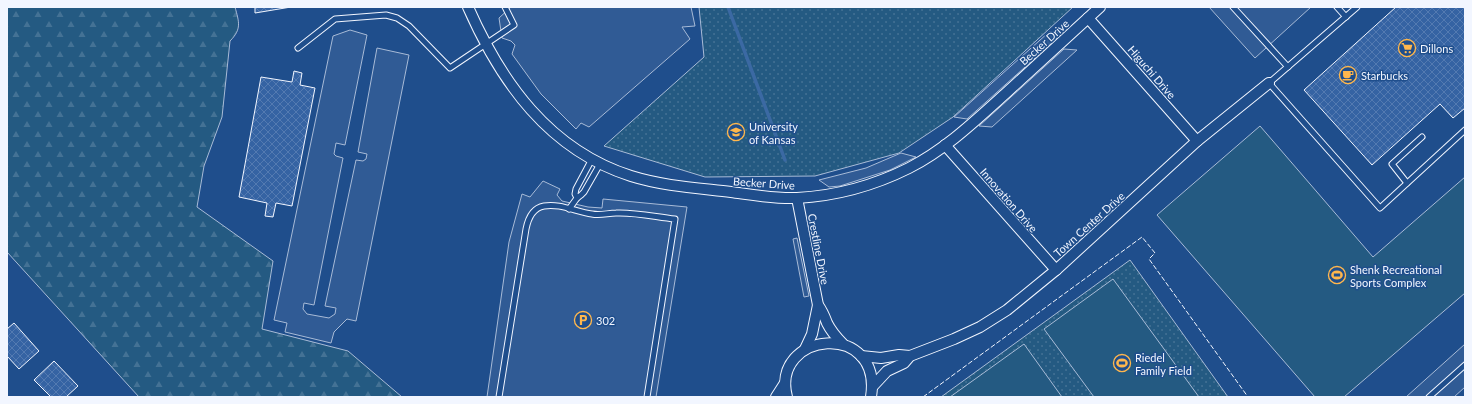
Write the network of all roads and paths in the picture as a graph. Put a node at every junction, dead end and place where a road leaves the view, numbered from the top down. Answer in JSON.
{"nodes":[{"id":1,"x":468,"y":7,"type":"edge"},
{"id":2,"x":505,"y":7,"type":"edge"},
{"id":3,"x":1100,"y":7,"type":"edge"},
{"id":4,"x":1233,"y":7,"type":"edge"},
{"id":5,"x":1337,"y":7,"type":"edge"},
{"id":6,"x":1357,"y":7,"type":"edge"},
{"id":7,"x":1346,"y":16,"type":"junction"},
{"id":8,"x":1088,"y":18,"type":"junction"},
{"id":9,"x":486,"y":44,"type":"junction"},
{"id":10,"x":298,"y":48,"type":"dead end"},
{"id":11,"x":1288,"y":67,"type":"junction"},
{"id":12,"x":1269,"y":84,"type":"junction"},
{"id":13,"x":1465,"y":130,"type":"edge"},
{"id":14,"x":1422,"y":137,"type":"dead end"},
{"id":15,"x":1197,"y":141,"type":"junction"},
{"id":16,"x":945,"y":145,"type":"junction"},
{"id":17,"x":596,"y":162,"type":"junction"},
{"id":18,"x":1408,"y":182,"type":"junction"},
{"id":19,"x":577,"y":198,"type":"junction"},
{"id":20,"x":797,"y":198,"type":"junction"},
{"id":21,"x":569,"y":209,"type":"junction"},
{"id":22,"x":1056,"y":270,"type":"junction"},
{"id":23,"x":818,"y":305,"type":"junction"},
{"id":24,"x":843,"y":344,"type":"junction"},
{"id":25,"x":805,"y":350,"type":"junction"},
{"id":26,"x":861,"y":356,"type":"junction"},
{"id":27,"x":910,"y":356,"type":"junction"},
{"id":28,"x":1465,"y":365,"type":"edge"},
{"id":29,"x":785,"y":383,"type":"junction"},
{"id":30,"x":873,"y":386,"type":"junction"},
{"id":31,"x":499,"y":397,"type":"edge"},
{"id":32,"x":647,"y":397,"type":"edge"},
{"id":33,"x":776,"y":397,"type":"edge"},
{"id":34,"x":787,"y":397,"type":"edge"},
{"id":35,"x":871,"y":397,"type":"edge"},
{"id":36,"x":1429,"y":397,"type":"edge"}],
"edges":[{"from":1,"to":9,"type":"street","name":"Becker Drive"},
{"from":2,"to":9,"type":"lane"},
{"from":3,"to":8,"type":"street","name":"Becker Drive"},
{"from":4,"to":11,"type":"lane"},
{"from":5,"to":7,"type":"lane"},
{"from":6,"to":7,"type":"lane"},
{"from":7,"to":11,"type":"lane"},
{"from":8,"to":15,"type":"street","name":"Higuchi Drive"},
{"from":8,"to":16,"type":"street","name":"Becker Drive"},
{"from":9,"to":10,"type":"lane"},
{"from":9,"to":17,"type":"street","name":"Becker Drive"},
{"from":11,"to":12,"type":"lane"},
{"from":12,"to":15,"type":"street","name":"Town Center Drive"},
{"from":12,"to":18,"type":"lane"},
{"from":13,"to":18,"type":"lane"},
{"from":14,"to":18,"type":"lane"},
{"from":15,"to":22,"type":"street","name":"Town Center Drive"},
{"from":16,"to":20,"type":"street","name":"Becker Drive"},
{"from":16,"to":22,"type":"street","name":"Innovation Drive"},
{"from":17,"to":19,"type":"lane"},
{"from":17,"to":19,"type":"lane"},
{"from":17,"to":20,"type":"street","name":"Becker Drive"},
{"from":19,"to":21,"type":"lane"},
{"from":20,"to":23,"type":"street","name":"Crestline Drive"},
{"from":21,"to":31,"type":"lane"},
{"from":21,"to":32,"type":"lane"},
{"from":22,"to":27,"type":"street","name":"Town Center Drive"},
{"from":23,"to":24,"type":"street","name":"Crestline Drive"},
{"from":23,"to":25,"type":"street","name":"Crestline Drive"},
{"from":24,"to":25,"type":"street"},
{"from":24,"to":26,"type":"street"},
{"from":25,"to":29,"type":"street"},
{"from":26,"to":27,"type":"street","name":"Town Center Drive"},
{"from":26,"to":30,"type":"street"},
{"from":27,"to":30,"type":"street","name":"Town Center Drive"},
{"from":28,"to":36,"type":"lane"},
{"from":29,"to":33,"type":"street"},
{"from":29,"to":34,"type":"street"},
{"from":30,"to":35,"type":"street"}]}
